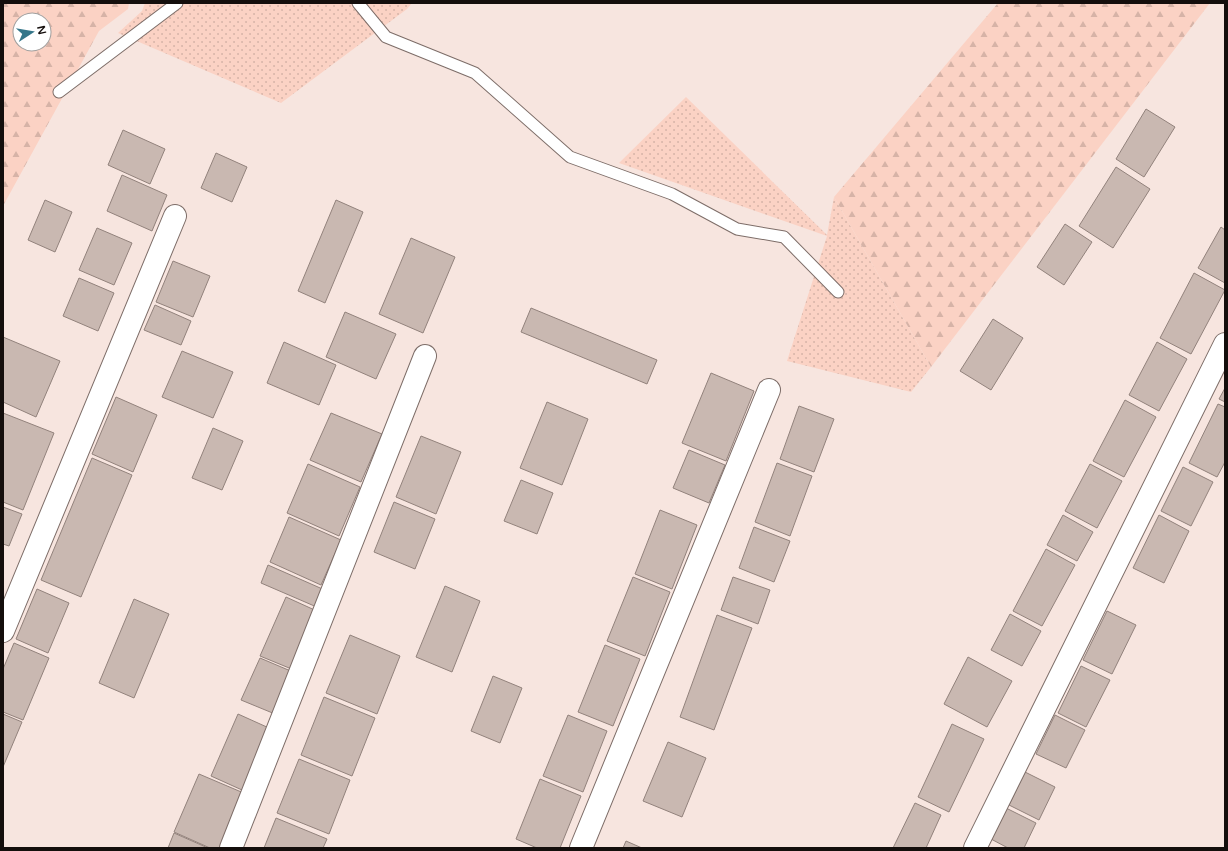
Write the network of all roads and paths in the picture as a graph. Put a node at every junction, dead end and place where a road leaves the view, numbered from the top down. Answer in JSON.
{"nodes":[{"id":1,"x":177,"y":3,"type":"edge"},
{"id":2,"x":358,"y":3,"type":"edge"},
{"id":3,"x":59,"y":92,"type":"dead end"},
{"id":4,"x":175,"y":216,"type":"dead end"},
{"id":5,"x":838,"y":292,"type":"dead end"},
{"id":6,"x":1225,"y":344,"type":"edge"},
{"id":7,"x":425,"y":356,"type":"dead end"},
{"id":8,"x":769,"y":390,"type":"dead end"},
{"id":9,"x":3,"y":631,"type":"edge"},
{"id":10,"x":232,"y":848,"type":"edge"},
{"id":11,"x":581,"y":848,"type":"edge"},
{"id":12,"x":975,"y":848,"type":"edge"}],
"edges":[{"from":1,"to":3,"type":"lane"},
{"from":2,"to":5,"type":"lane"},
{"from":4,"to":9,"type":"street"},
{"from":6,"to":12,"type":"street"},
{"from":7,"to":10,"type":"street"},
{"from":8,"to":11,"type":"street"}]}
